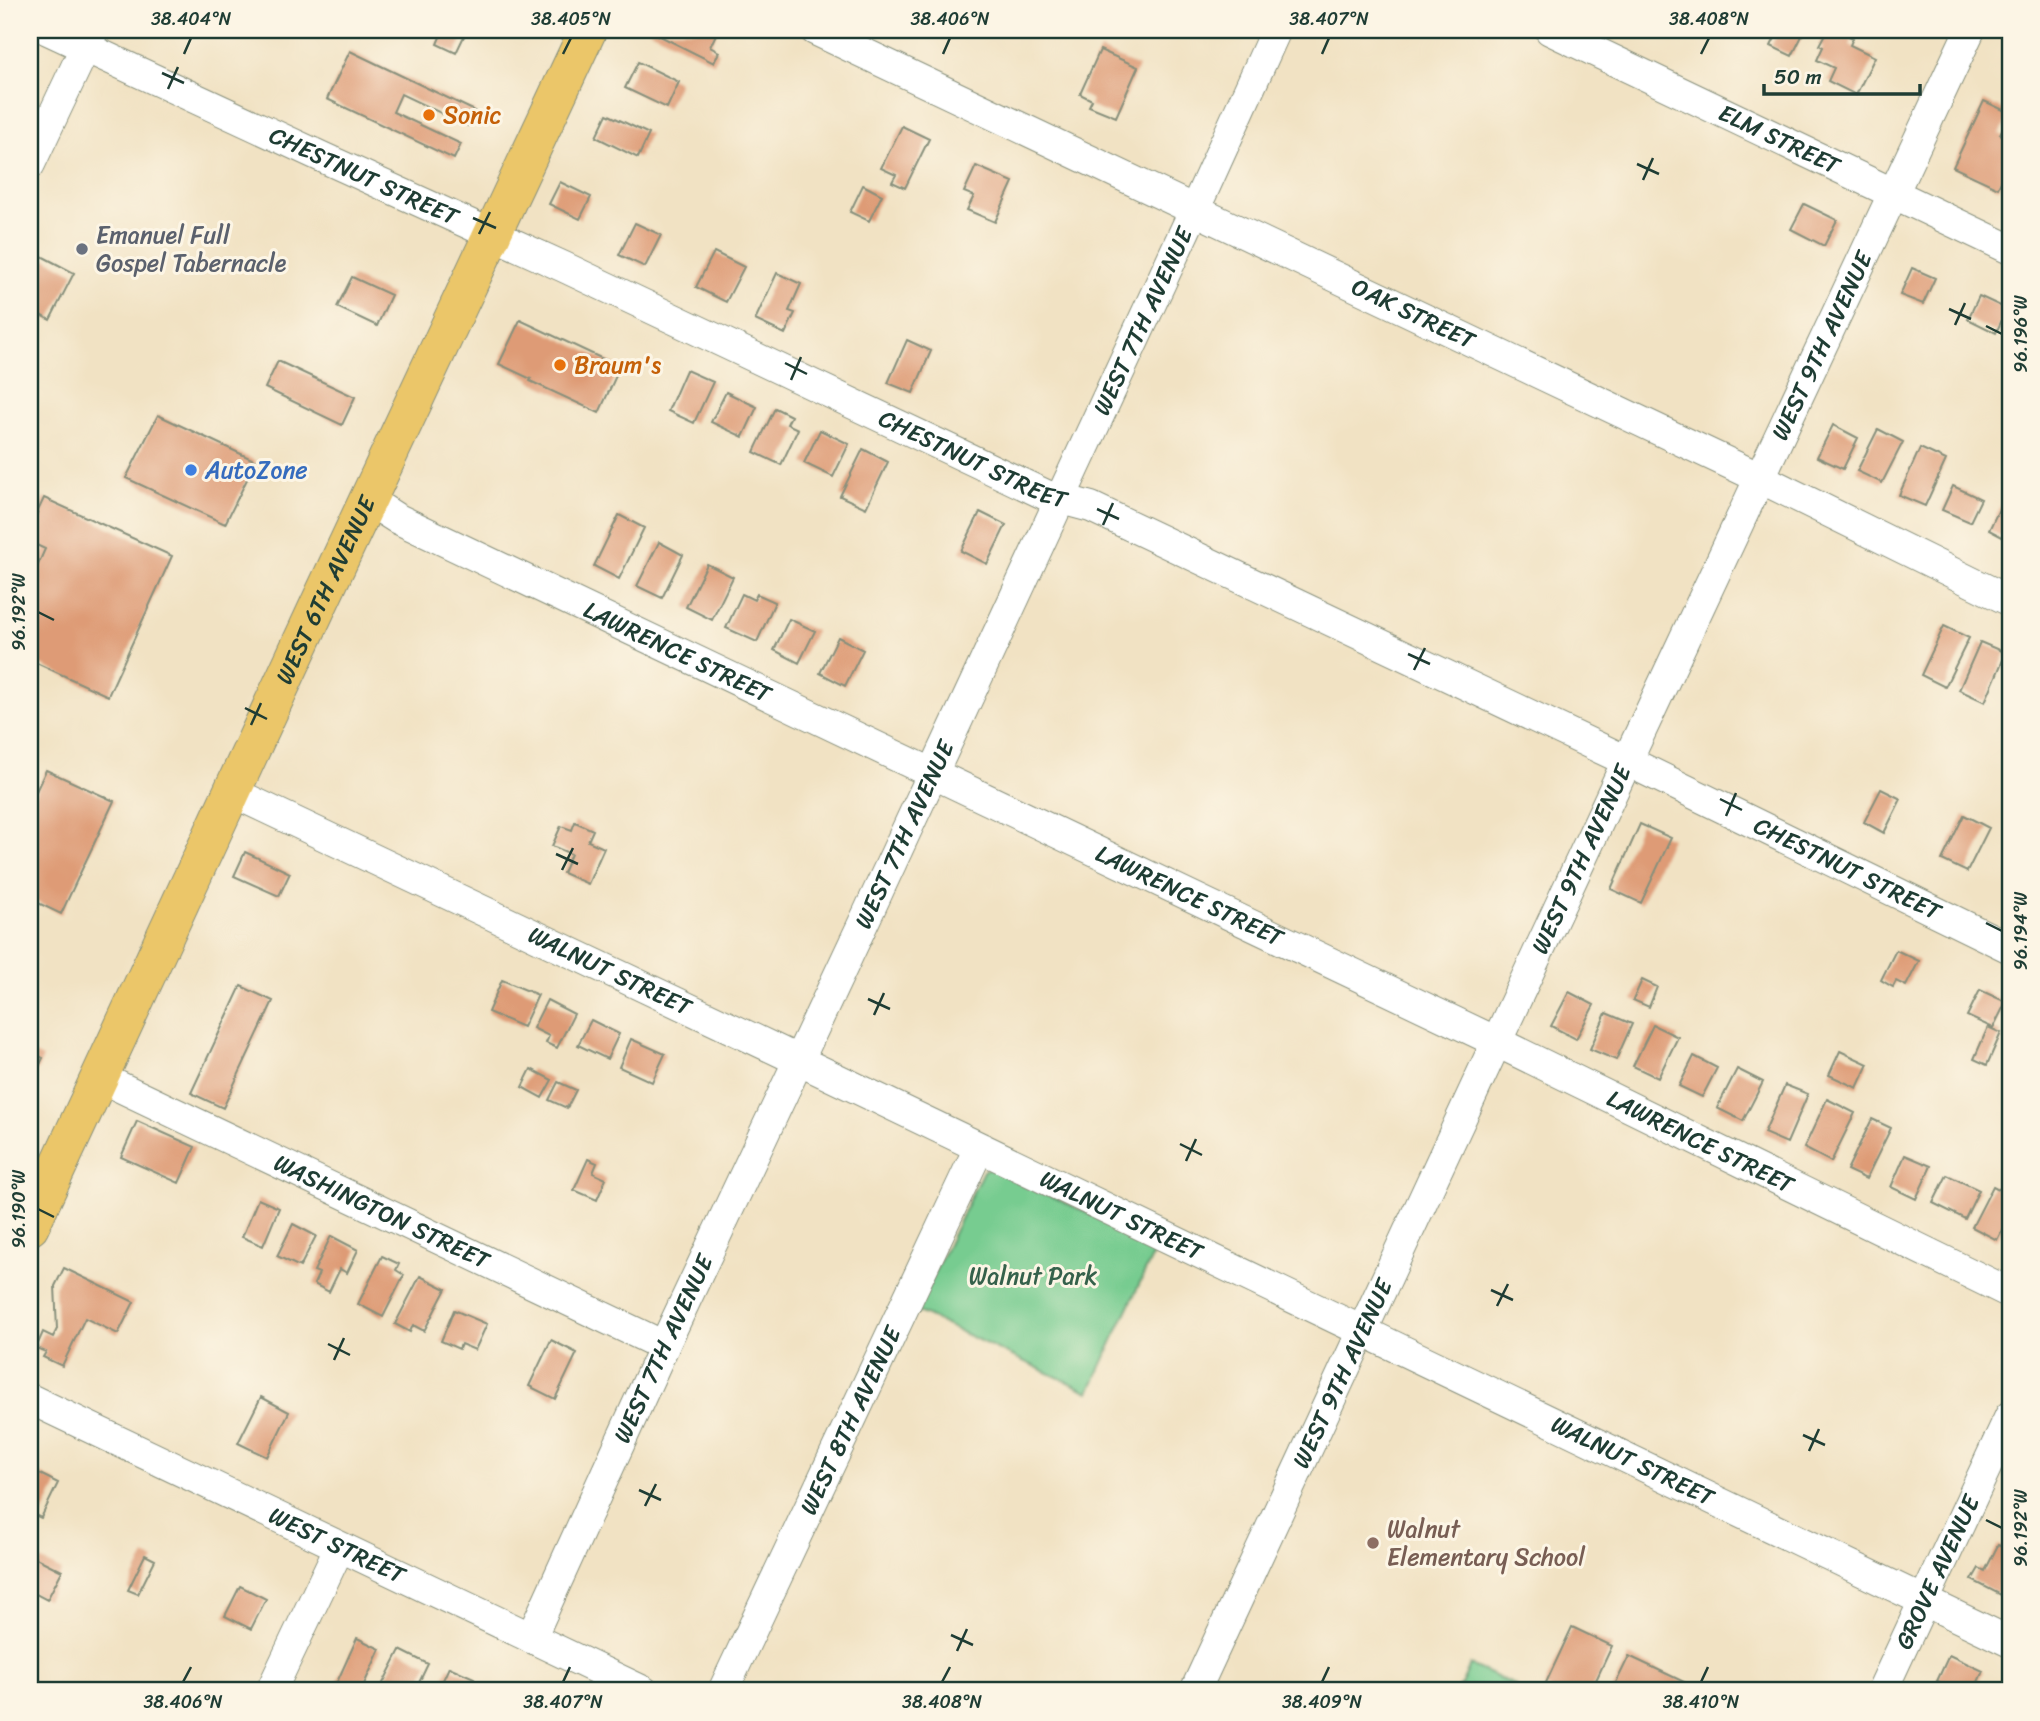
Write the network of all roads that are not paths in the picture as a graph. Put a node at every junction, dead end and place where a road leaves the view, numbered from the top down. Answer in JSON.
{"nodes":[{"id":1,"x":48,"y":30,"type":"edge"},
{"id":2,"x":588,"y":30,"type":"edge"},
{"id":3,"x":814,"y":30,"type":"edge"},
{"id":4,"x":1276,"y":30,"type":"edge"},
{"id":5,"x":1549,"y":30,"type":"edge"},
{"id":6,"x":1970,"y":30,"type":"edge"},
{"id":7,"x":90,"y":38,"type":"edge"},
{"id":8,"x":30,"y":164,"type":"edge"},
{"id":9,"x":1893,"y":193,"type":"junction"},
{"id":10,"x":1194,"y":211,"type":"junction"},
{"id":11,"x":492,"y":234,"type":"junction"},
{"id":12,"x":2010,"y":249,"type":"edge"},
{"id":13,"x":1760,"y":478,"type":"junction"},
{"id":14,"x":1059,"y":498,"type":"junction"},
{"id":15,"x":368,"y":500,"type":"junction"},
{"id":16,"x":2010,"y":601,"type":"edge"},
{"id":17,"x":1627,"y":761,"type":"junction"},
{"id":18,"x":932,"y":774,"type":"junction"},
{"id":19,"x":232,"y":792,"type":"junction"},
{"id":20,"x":2010,"y":948,"type":"edge"},
{"id":21,"x":1497,"y":1042,"type":"junction"},
{"id":22,"x":799,"y":1060,"type":"junction"},
{"id":23,"x":99,"y":1077,"type":"junction"},
{"id":24,"x":979,"y":1148,"type":"junction"},
{"id":25,"x":30,"y":1227,"type":"edge"},
{"id":26,"x":2010,"y":1293,"type":"edge"},
{"id":27,"x":1362,"y":1332,"type":"junction"},
{"id":28,"x":664,"y":1346,"type":"junction"},
{"id":29,"x":30,"y":1399,"type":"edge"},
{"id":30,"x":2010,"y":1416,"type":"edge"},
{"id":31,"x":338,"y":1548,"type":"junction"},
{"id":32,"x":1925,"y":1602,"type":"junction"},
{"id":33,"x":531,"y":1638,"type":"junction"},
{"id":34,"x":2010,"y":1642,"type":"edge"},
{"id":35,"x":271,"y":1691,"type":"edge"},
{"id":36,"x":643,"y":1691,"type":"edge"},
{"id":37,"x":723,"y":1691,"type":"edge"},
{"id":38,"x":1195,"y":1691,"type":"edge"},
{"id":39,"x":1882,"y":1691,"type":"edge"}],
"edges":[{"from":1,"to":7,"type":"street","name":"CHESTNUT STREET"},
{"from":2,"to":11,"type":"main road","name":"WEST 6TH AVENUE"},
{"from":3,"to":10,"type":"street","name":"OAK STREET"},
{"from":4,"to":10,"type":"street","name":"WEST 7TH AVENUE"},
{"from":5,"to":9,"type":"street","name":"ELM STREET"},
{"from":6,"to":9,"type":"street","name":"WEST 9TH AVENUE"},
{"from":7,"to":8,"type":"street"},
{"from":7,"to":11,"type":"street","name":"CHESTNUT STREET"},
{"from":9,"to":12,"type":"street","name":"ELM STREET"},
{"from":9,"to":13,"type":"street","name":"WEST 9TH AVENUE"},
{"from":10,"to":13,"type":"street","name":"OAK STREET"},
{"from":10,"to":14,"type":"street","name":"WEST 7TH AVENUE"},
{"from":11,"to":14,"type":"street","name":"CHESTNUT STREET"},
{"from":11,"to":15,"type":"main road","name":"WEST 6TH AVENUE"},
{"from":13,"to":16,"type":"street","name":"OAK STREET"},
{"from":13,"to":17,"type":"street","name":"WEST 9TH AVENUE"},
{"from":14,"to":17,"type":"street","name":"CHESTNUT STREET"},
{"from":14,"to":18,"type":"street","name":"WEST 7TH AVENUE"},
{"from":15,"to":18,"type":"street","name":"LAWRENCE STREET"},
{"from":15,"to":19,"type":"main road","name":"WEST 6TH AVENUE"},
{"from":17,"to":20,"type":"street","name":"CHESTNUT STREET"},
{"from":17,"to":21,"type":"street","name":"WEST 9TH AVENUE"},
{"from":18,"to":21,"type":"street","name":"LAWRENCE STREET"},
{"from":18,"to":22,"type":"street","name":"WEST 7TH AVENUE"},
{"from":19,"to":22,"type":"street","name":"WALNUT STREET"},
{"from":19,"to":23,"type":"main road","name":"WEST 6TH AVENUE"},
{"from":21,"to":26,"type":"street","name":"LAWRENCE STREET"},
{"from":21,"to":27,"type":"street","name":"WEST 9TH AVENUE"},
{"from":22,"to":24,"type":"street","name":"WALNUT STREET"},
{"from":22,"to":28,"type":"street","name":"WEST 7TH AVENUE"},
{"from":23,"to":25,"type":"main road","name":"WEST 6TH AVENUE"},
{"from":23,"to":28,"type":"street","name":"WASHINGTON STREET"},
{"from":24,"to":27,"type":"street","name":"WALNUT STREET"},
{"from":24,"to":37,"type":"street","name":"WEST 8TH AVENUE"},
{"from":27,"to":32,"type":"street","name":"WALNUT STREET"},
{"from":27,"to":38,"type":"street","name":"WEST 9TH AVENUE"},
{"from":28,"to":33,"type":"street","name":"WEST 7TH AVENUE"},
{"from":29,"to":31,"type":"street","name":"WEST STREET"},
{"from":30,"to":32,"type":"street","name":"GROVE AVENUE"},
{"from":31,"to":33,"type":"street","name":"WEST STREET"},
{"from":31,"to":35,"type":"street"},
{"from":32,"to":34,"type":"street","name":"WALNUT STREET"},
{"from":32,"to":39,"type":"street","name":"GROVE AVENUE"},
{"from":33,"to":36,"type":"street","name":"WEST STREET"}]}
